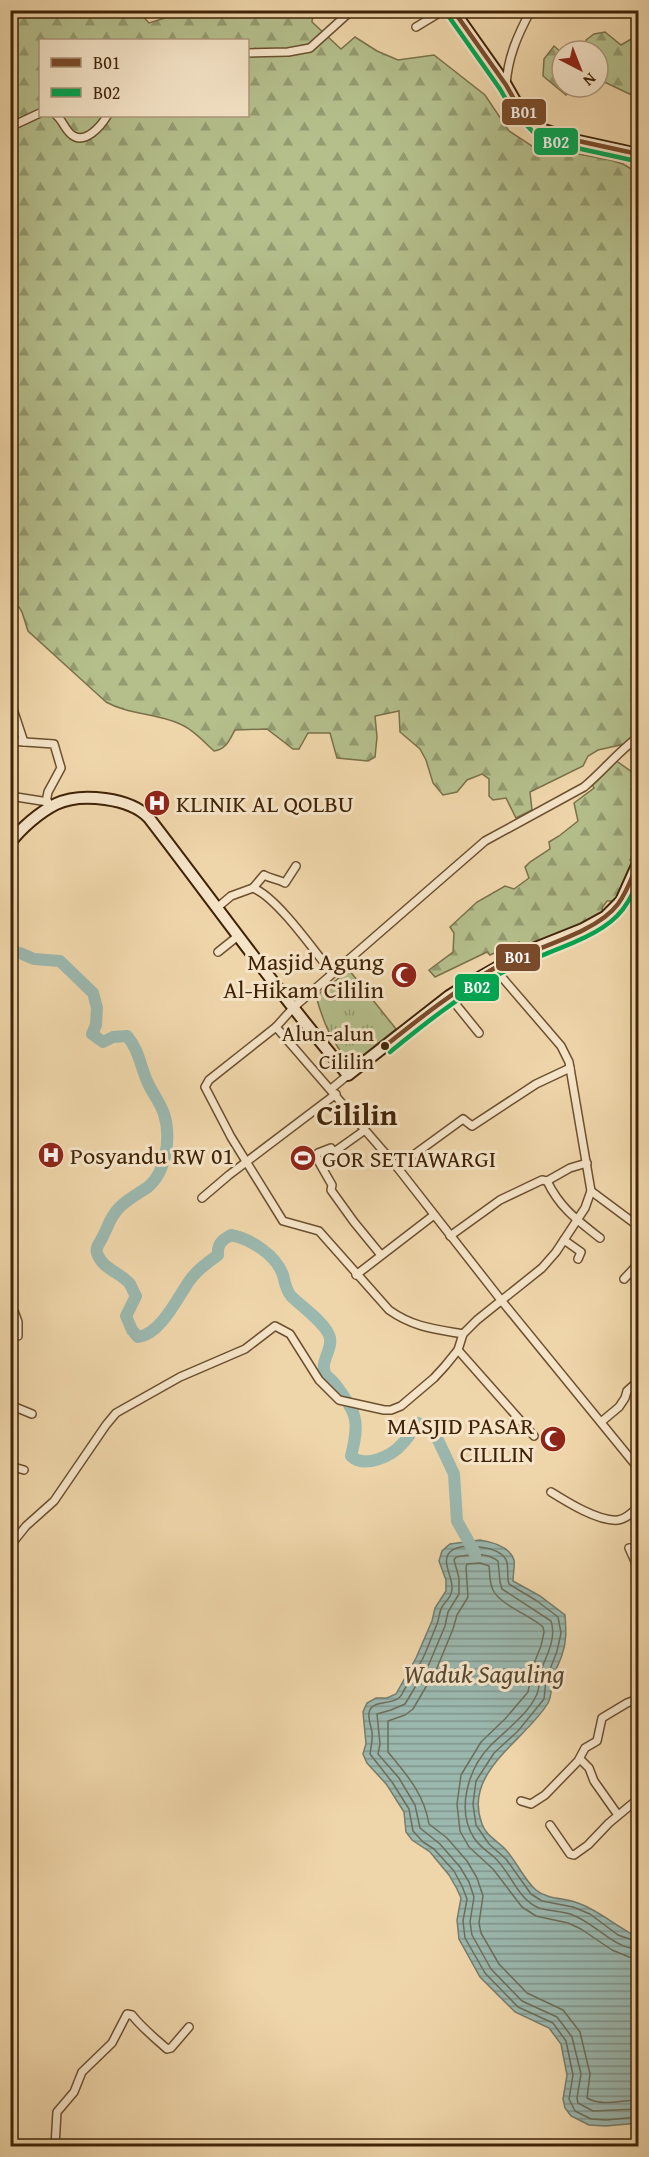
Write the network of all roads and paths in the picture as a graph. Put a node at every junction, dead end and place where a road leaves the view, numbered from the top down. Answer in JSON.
{"nodes":[{"id":1,"x":352,"y":10,"type":"edge"},
{"id":2,"x":444,"y":10,"type":"edge"},
{"id":3,"x":453,"y":10,"type":"edge"},
{"id":4,"x":531,"y":10,"type":"edge"},
{"id":5,"x":416,"y":27,"type":"dead end"},
{"id":6,"x":249,"y":53,"type":"edge"},
{"id":7,"x":506,"y":85,"type":"junction"},
{"id":8,"x":39,"y":112,"type":"edge"},
{"id":9,"x":58,"y":117,"type":"edge"},
{"id":10,"x":106,"y":117,"type":"edge"},
{"id":11,"x":10,"y":126,"type":"edge"},
{"id":12,"x":639,"y":154,"type":"edge"},
{"id":13,"x":10,"y":700,"type":"edge"},
{"id":14,"x":639,"y":737,"type":"edge"},
{"id":15,"x":10,"y":741,"type":"edge"},
{"id":16,"x":24,"y":742,"type":"junction"},
{"id":17,"x":10,"y":796,"type":"edge"},
{"id":18,"x":51,"y":802,"type":"junction"},
{"id":19,"x":10,"y":843,"type":"edge"},
{"id":20,"x":639,"y":863,"type":"edge"},
{"id":21,"x":296,"y":866,"type":"dead end"},
{"id":22,"x":253,"y":888,"type":"junction"},
{"id":23,"x":218,"y":907,"type":"junction"},
{"id":24,"x":238,"y":936,"type":"junction"},
{"id":25,"x":218,"y":952,"type":"dead end"},
{"id":26,"x":494,"y":968,"type":"junction"},
{"id":27,"x":332,"y":974,"type":"junction"},
{"id":28,"x":448,"y":996,"type":"junction"},
{"id":29,"x":293,"y":1008,"type":"junction"},
{"id":30,"x":276,"y":1026,"type":"junction"},
{"id":31,"x":479,"y":1033,"type":"dead end"},
{"id":32,"x":570,"y":1068,"type":"junction"},
{"id":33,"x":348,"y":1075,"type":"junction"},
{"id":34,"x":333,"y":1092,"type":"junction"},
{"id":35,"x":365,"y":1130,"type":"junction"},
{"id":36,"x":246,"y":1163,"type":"junction"},
{"id":37,"x":587,"y":1163,"type":"junction"},
{"id":38,"x":397,"y":1167,"type":"junction"},
{"id":39,"x":547,"y":1181,"type":"junction"},
{"id":40,"x":591,"y":1191,"type":"junction"},
{"id":41,"x":202,"y":1198,"type":"dead end"},
{"id":42,"x":434,"y":1215,"type":"junction"},
{"id":43,"x":577,"y":1220,"type":"junction"},
{"id":44,"x":639,"y":1226,"type":"edge"},
{"id":45,"x":450,"y":1236,"type":"junction"},
{"id":46,"x":600,"y":1238,"type":"dead end"},
{"id":47,"x":564,"y":1240,"type":"junction"},
{"id":48,"x":381,"y":1255,"type":"junction"},
{"id":49,"x":578,"y":1259,"type":"dead end"},
{"id":50,"x":639,"y":1264,"type":"edge"},
{"id":51,"x":356,"y":1275,"type":"junction"},
{"id":52,"x":624,"y":1279,"type":"dead end"},
{"id":53,"x":501,"y":1300,"type":"junction"},
{"id":54,"x":10,"y":1310,"type":"edge"},
{"id":55,"x":463,"y":1334,"type":"junction"},
{"id":56,"x":18,"y":1336,"type":"dead end"},
{"id":57,"x":458,"y":1350,"type":"junction"},
{"id":58,"x":639,"y":1381,"type":"edge"},
{"id":59,"x":10,"y":1405,"type":"edge"},
{"id":60,"x":32,"y":1414,"type":"dead end"},
{"id":61,"x":601,"y":1422,"type":"junction"},
{"id":62,"x":534,"y":1436,"type":"dead end"},
{"id":63,"x":10,"y":1466,"type":"edge"},
{"id":64,"x":639,"y":1468,"type":"edge"},
{"id":65,"x":24,"y":1470,"type":"dead end"},
{"id":66,"x":551,"y":1492,"type":"dead end"},
{"id":67,"x":639,"y":1507,"type":"edge"},
{"id":68,"x":10,"y":1546,"type":"edge"},
{"id":69,"x":629,"y":1548,"type":"dead end"},
{"id":70,"x":639,"y":1568,"type":"edge"},
{"id":71,"x":639,"y":1699,"type":"edge"},
{"id":72,"x":580,"y":1760,"type":"junction"},
{"id":73,"x":639,"y":1799,"type":"edge"},
{"id":74,"x":521,"y":1801,"type":"dead end"},
{"id":75,"x":618,"y":1815,"type":"junction"},
{"id":76,"x":550,"y":1825,"type":"dead end"},
{"id":77,"x":189,"y":2027,"type":"dead end"},
{"id":78,"x":55,"y":2146,"type":"edge"}],
"edges":[{"from":1,"to":6,"type":"street"},
{"from":2,"to":5,"type":"street"},
{"from":3,"to":7,"type":"main road"},
{"from":4,"to":7,"type":"street"},
{"from":7,"to":12,"type":"main road"},
{"from":8,"to":11,"type":"street"},
{"from":9,"to":10,"type":"street"},
{"from":13,"to":16,"type":"street"},
{"from":14,"to":27,"type":"street"},
{"from":15,"to":16,"type":"street"},
{"from":16,"to":18,"type":"street"},
{"from":17,"to":18,"type":"street"},
{"from":18,"to":19,"type":"main road"},
{"from":18,"to":23,"type":"main road"},
{"from":20,"to":26,"type":"main road"},
{"from":21,"to":22,"type":"street"},
{"from":22,"to":23,"type":"street"},
{"from":22,"to":27,"type":"street"},
{"from":23,"to":24,"type":"main road"},
{"from":24,"to":25,"type":"street"},
{"from":24,"to":29,"type":"main road"},
{"from":26,"to":28,"type":"main road"},
{"from":26,"to":32,"type":"street"},
{"from":27,"to":29,"type":"street"},
{"from":28,"to":31,"type":"street"},
{"from":28,"to":33,"type":"main road"},
{"from":29,"to":30,"type":"street"},
{"from":29,"to":33,"type":"main road"},
{"from":30,"to":34,"type":"street"},
{"from":30,"to":36,"type":"street"},
{"from":32,"to":37,"type":"street"},
{"from":32,"to":38,"type":"street"},
{"from":33,"to":34,"type":"street"},
{"from":34,"to":35,"type":"street"},
{"from":34,"to":36,"type":"street"},
{"from":35,"to":38,"type":"street"},
{"from":35,"to":48,"type":"street"},
{"from":36,"to":41,"type":"street"},
{"from":36,"to":51,"type":"street"},
{"from":37,"to":39,"type":"street"},
{"from":37,"to":40,"type":"street"},
{"from":38,"to":42,"type":"street"},
{"from":39,"to":43,"type":"street"},
{"from":39,"to":45,"type":"street"},
{"from":40,"to":43,"type":"street"},
{"from":40,"to":44,"type":"street"},
{"from":42,"to":45,"type":"street"},
{"from":42,"to":48,"type":"street"},
{"from":43,"to":46,"type":"street"},
{"from":43,"to":47,"type":"street"},
{"from":45,"to":53,"type":"street"},
{"from":47,"to":49,"type":"street"},
{"from":47,"to":53,"type":"street"},
{"from":48,"to":51,"type":"street"},
{"from":50,"to":52,"type":"street"},
{"from":51,"to":55,"type":"street"},
{"from":53,"to":55,"type":"street"},
{"from":53,"to":61,"type":"street"},
{"from":54,"to":56,"type":"street"},
{"from":55,"to":57,"type":"street"},
{"from":57,"to":62,"type":"street"},
{"from":57,"to":68,"type":"street"},
{"from":58,"to":61,"type":"street"},
{"from":59,"to":60,"type":"street"},
{"from":61,"to":64,"type":"street"},
{"from":63,"to":65,"type":"street"},
{"from":66,"to":67,"type":"street"},
{"from":69,"to":70,"type":"street"},
{"from":71,"to":72,"type":"street"},
{"from":72,"to":74,"type":"street"},
{"from":72,"to":75,"type":"street"},
{"from":73,"to":75,"type":"street"},
{"from":75,"to":76,"type":"street"},
{"from":77,"to":78,"type":"street"}]}
